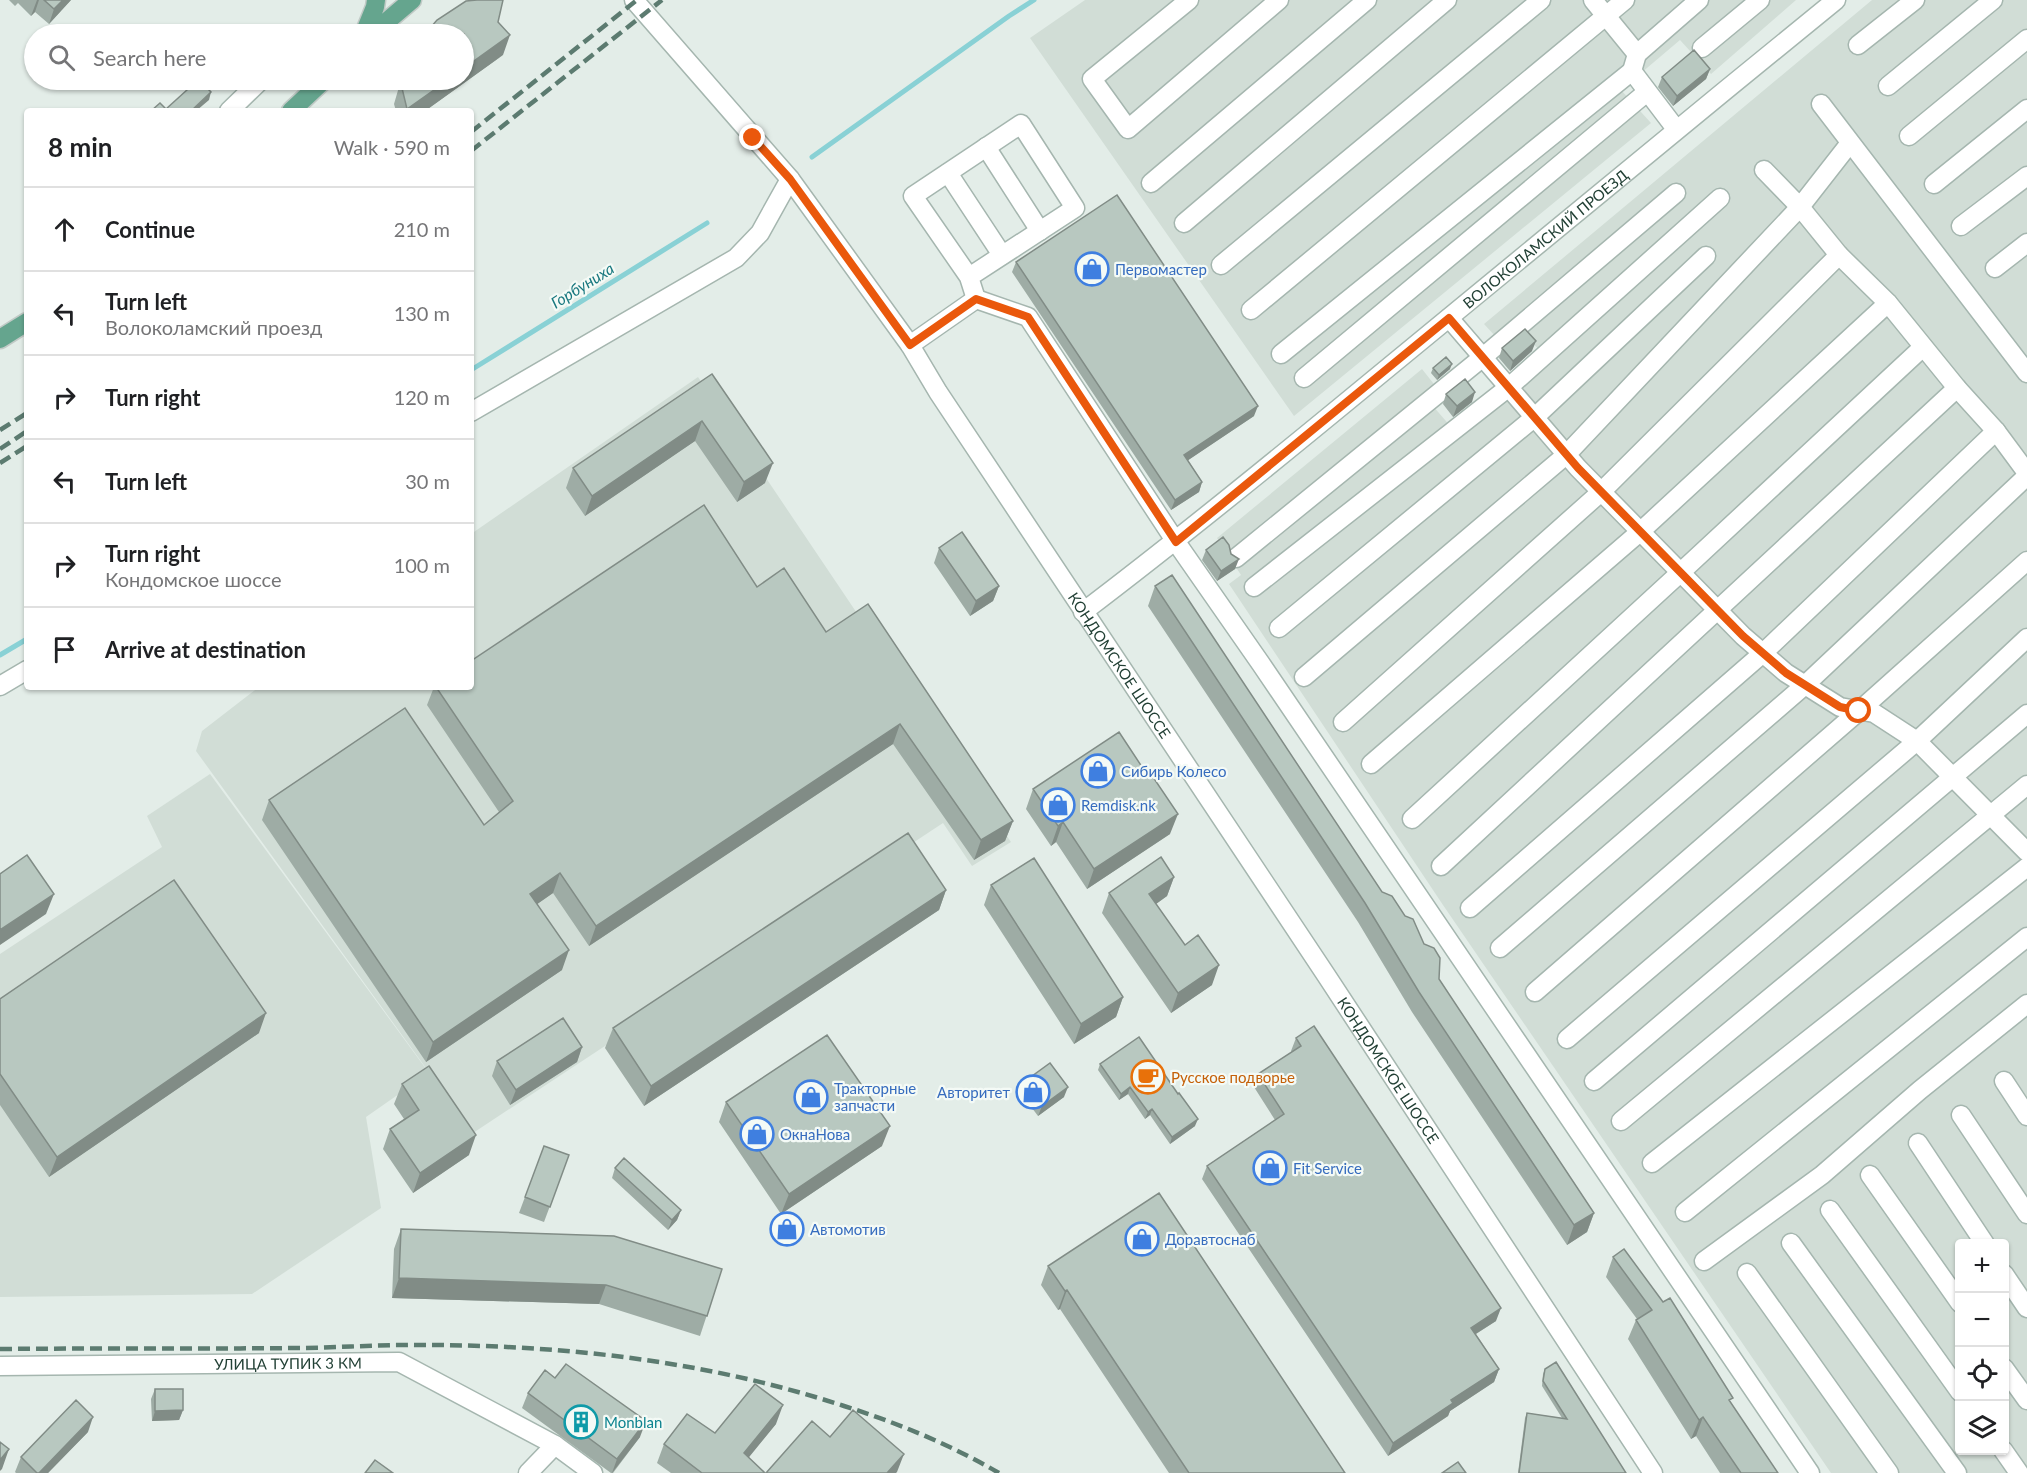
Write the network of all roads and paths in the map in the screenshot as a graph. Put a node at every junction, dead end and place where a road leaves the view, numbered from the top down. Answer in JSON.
{"nodes":[{"id":1,"x":376,"y":0,"type":"edge"},
{"id":2,"x":412,"y":0,"type":"edge"},
{"id":3,"x":634,"y":0,"type":"edge"},
{"id":4,"x":1189,"y":0,"type":"edge"},
{"id":5,"x":1279,"y":0,"type":"edge"},
{"id":6,"x":1367,"y":0,"type":"edge"},
{"id":7,"x":1447,"y":0,"type":"edge"},
{"id":8,"x":1541,"y":0,"type":"edge"},
{"id":9,"x":1593,"y":0,"type":"edge"},
{"id":10,"x":1625,"y":0,"type":"edge"},
{"id":11,"x":1699,"y":0,"type":"edge"},
{"id":12,"x":1760,"y":0,"type":"edge"},
{"id":13,"x":1836,"y":0,"type":"edge"},
{"id":14,"x":1915,"y":0,"type":"edge"},
{"id":15,"x":1993,"y":0,"type":"edge"},
{"id":16,"x":1606,"y":16,"type":"junction"},
{"id":17,"x":368,"y":24,"type":"edge"},
{"id":18,"x":384,"y":24,"type":"edge"},
{"id":19,"x":2027,"y":39,"type":"edge"},
{"id":20,"x":1858,"y":45,"type":"dead end"},
{"id":21,"x":1702,"y":48,"type":"dead end"},
{"id":22,"x":1635,"y":63,"type":"junction"},
{"id":23,"x":1888,"y":86,"type":"dead end"},
{"id":24,"x":251,"y":90,"type":"edge"},
{"id":25,"x":313,"y":90,"type":"edge"},
{"id":26,"x":1647,"y":92,"type":"junction"},
{"id":27,"x":1821,"y":104,"type":"dead end"},
{"id":28,"x":232,"y":108,"type":"edge"},
{"id":29,"x":294,"y":108,"type":"edge"},
{"id":30,"x":2027,"y":109,"type":"edge"},
{"id":31,"x":1676,"y":129,"type":"junction"},
{"id":32,"x":1909,"y":136,"type":"dead end"},
{"id":33,"x":1850,"y":143,"type":"junction"},
{"id":34,"x":986,"y":147,"type":"junction"},
{"id":35,"x":1764,"y":170,"type":"dead end"},
{"id":36,"x":948,"y":173,"type":"junction"},
{"id":37,"x":2027,"y":176,"type":"edge"},
{"id":38,"x":790,"y":179,"type":"junction"},
{"id":39,"x":1151,"y":183,"type":"dead end"},
{"id":40,"x":1934,"y":184,"type":"dead end"},
{"id":41,"x":1676,"y":193,"type":"dead end"},
{"id":42,"x":1720,"y":198,"type":"dead end"},
{"id":43,"x":1800,"y":207,"type":"junction"},
{"id":44,"x":1184,"y":223,"type":"dead end"},
{"id":45,"x":1961,"y":226,"type":"dead end"},
{"id":46,"x":1040,"y":231,"type":"junction"},
{"id":47,"x":2027,"y":243,"type":"edge"},
{"id":48,"x":1002,"y":255,"type":"junction"},
{"id":49,"x":1839,"y":255,"type":"junction"},
{"id":50,"x":1706,"y":256,"type":"dead end"},
{"id":51,"x":1221,"y":265,"type":"dead end"},
{"id":52,"x":1995,"y":268,"type":"dead end"},
{"id":53,"x":969,"y":277,"type":"junction"},
{"id":54,"x":976,"y":299,"type":"junction"},
{"id":55,"x":1888,"y":303,"type":"junction"},
{"id":56,"x":1251,"y":310,"type":"dead end"},
{"id":57,"x":1449,"y":318,"type":"junction"},
{"id":58,"x":24,"y":324,"type":"edge"},
{"id":59,"x":0,"y":339,"type":"edge"},
{"id":60,"x":910,"y":345,"type":"junction"},
{"id":61,"x":1923,"y":346,"type":"junction"},
{"id":62,"x":1281,"y":354,"type":"dead end"},
{"id":63,"x":1483,"y":357,"type":"junction"},
{"id":64,"x":2027,"y":373,"type":"edge"},
{"id":65,"x":1304,"y":378,"type":"dead end"},
{"id":66,"x":1509,"y":387,"type":"junction"},
{"id":67,"x":1957,"y":388,"type":"junction"},
{"id":68,"x":474,"y":410,"type":"edge"},
{"id":69,"x":1535,"y":417,"type":"junction"},
{"id":70,"x":1996,"y":431,"type":"junction"},
{"id":71,"x":1566,"y":454,"type":"junction"},
{"id":72,"x":2027,"y":475,"type":"edge"},
{"id":73,"x":1601,"y":492,"type":"junction"},
{"id":74,"x":1641,"y":531,"type":"junction"},
{"id":75,"x":1176,"y":542,"type":"junction"},
{"id":76,"x":1236,"y":558,"type":"edge"},
{"id":77,"x":2027,"y":561,"type":"edge"},
{"id":78,"x":1681,"y":572,"type":"junction"},
{"id":79,"x":1254,"y":587,"type":"dead end"},
{"id":80,"x":1717,"y":609,"type":"junction"},
{"id":81,"x":1083,"y":612,"type":"junction"},
{"id":82,"x":1279,"y":628,"type":"dead end"},
{"id":83,"x":2027,"y":638,"type":"edge"},
{"id":84,"x":1763,"y":653,"type":"junction"},
{"id":85,"x":24,"y":672,"type":"edge"},
{"id":86,"x":1304,"y":677,"type":"dead end"},
{"id":87,"x":1805,"y":685,"type":"junction"},
{"id":88,"x":0,"y":686,"type":"edge"},
{"id":89,"x":1859,"y":711,"type":"junction"},
{"id":90,"x":2027,"y":714,"type":"edge"},
{"id":91,"x":1343,"y":722,"type":"dead end"},
{"id":92,"x":1917,"y":741,"type":"junction"},
{"id":93,"x":1371,"y":764,"type":"dead end"},
{"id":94,"x":1953,"y":777,"type":"junction"},
{"id":95,"x":2027,"y":785,"type":"edge"},
{"id":96,"x":1990,"y":814,"type":"junction"},
{"id":97,"x":1412,"y":819,"type":"dead end"},
{"id":98,"x":2027,"y":852,"type":"edge"},
{"id":99,"x":1441,"y":866,"type":"dead end"},
{"id":100,"x":2027,"y":867,"type":"edge"},
{"id":101,"x":1470,"y":908,"type":"dead end"},
{"id":102,"x":2027,"y":938,"type":"edge"},
{"id":103,"x":1500,"y":948,"type":"dead end"},
{"id":104,"x":1535,"y":992,"type":"dead end"},
{"id":105,"x":2027,"y":1004,"type":"edge"},
{"id":106,"x":1568,"y":1039,"type":"dead end"},
{"id":107,"x":1594,"y":1081,"type":"dead end"},
{"id":108,"x":2004,"y":1081,"type":"dead end"},
{"id":109,"x":1961,"y":1115,"type":"dead end"},
{"id":110,"x":2027,"y":1116,"type":"edge"},
{"id":111,"x":1621,"y":1121,"type":"dead end"},
{"id":112,"x":1918,"y":1143,"type":"dead end"},
{"id":113,"x":1652,"y":1163,"type":"dead end"},
{"id":114,"x":1870,"y":1175,"type":"dead end"},
{"id":115,"x":1830,"y":1210,"type":"dead end"},
{"id":116,"x":1684,"y":1212,"type":"dead end"},
{"id":117,"x":2027,"y":1214,"type":"edge"},
{"id":118,"x":1982,"y":1239,"type":"edge"},
{"id":119,"x":1791,"y":1243,"type":"dead end"},
{"id":120,"x":1704,"y":1261,"type":"dead end"},
{"id":121,"x":1747,"y":1273,"type":"dead end"},
{"id":122,"x":2009,"y":1281,"type":"edge"},
{"id":123,"x":1955,"y":1297,"type":"edge"},
{"id":124,"x":2027,"y":1308,"type":"edge"},
{"id":125,"x":0,"y":1366,"type":"edge"},
{"id":126,"x":2009,"y":1375,"type":"edge"},
{"id":127,"x":1955,"y":1386,"type":"edge"},
{"id":128,"x":2027,"y":1400,"type":"edge"},
{"id":129,"x":555,"y":1444,"type":"junction"},
{"id":130,"x":2006,"y":1455,"type":"edge"},
{"id":131,"x":528,"y":1473,"type":"edge"},
{"id":132,"x":593,"y":1473,"type":"edge"},
{"id":133,"x":1653,"y":1473,"type":"edge"},
{"id":134,"x":1810,"y":1473,"type":"edge"},
{"id":135,"x":1889,"y":1473,"type":"edge"},
{"id":136,"x":1957,"y":1473,"type":"edge"},
{"id":137,"x":2019,"y":1473,"type":"edge"}],
"edges":[{"from":1,"to":17,"type":"main road"},
{"from":2,"to":18,"type":"main road"},
{"from":3,"to":38,"type":"street","name":"КОНДОМСКОЕ ШОССЕ"},
{"from":4,"to":5,"type":"street"},
{"from":6,"to":39,"type":"street"},
{"from":7,"to":44,"type":"street"},
{"from":8,"to":51,"type":"street"},
{"from":9,"to":16,"type":"street"},
{"from":10,"to":16,"type":"street"},
{"from":11,"to":22,"type":"street"},
{"from":12,"to":21,"type":"street"},
{"from":13,"to":31,"type":"street","name":"ВОЛОКОЛАМСКИЙ ПРОЕЗД"},
{"from":14,"to":20,"type":"street"},
{"from":15,"to":23,"type":"street"},
{"from":16,"to":22,"type":"street"},
{"from":16,"to":56,"type":"street"},
{"from":19,"to":32,"type":"street"},
{"from":22,"to":26,"type":"street"},
{"from":22,"to":62,"type":"street"},
{"from":24,"to":28,"type":"street"},
{"from":25,"to":29,"type":"main road"},
{"from":26,"to":31,"type":"street"},
{"from":26,"to":65,"type":"street"},
{"from":27,"to":33,"type":"street"},
{"from":30,"to":40,"type":"street"},
{"from":31,"to":57,"type":"street","name":"ВОЛОКОЛАМСКИЙ ПРОЕЗД"},
{"from":33,"to":43,"type":"street"},
{"from":33,"to":64,"type":"street"},
{"from":34,"to":36,"type":"street"},
{"from":34,"to":46,"type":"street"},
{"from":34,"to":46,"type":"street"},
{"from":35,"to":43,"type":"street"},
{"from":36,"to":48,"type":"street"},
{"from":36,"to":53,"type":"street"},
{"from":37,"to":45,"type":"street"},
{"from":38,"to":60,"type":"street","name":"КОНДОМСКОЕ ШОССЕ"},
{"from":38,"to":68,"type":"street"},
{"from":41,"to":63,"type":"street"},
{"from":42,"to":66,"type":"street"},
{"from":43,"to":49,"type":"street"},
{"from":43,"to":71,"type":"street"},
{"from":46,"to":48,"type":"street"},
{"from":47,"to":52,"type":"street"},
{"from":48,"to":53,"type":"street"},
{"from":49,"to":55,"type":"street"},
{"from":49,"to":73,"type":"street"},
{"from":50,"to":69,"type":"street"},
{"from":53,"to":54,"type":"street"},
{"from":54,"to":60,"type":"street"},
{"from":54,"to":75,"type":"street"},
{"from":55,"to":61,"type":"street"},
{"from":55,"to":74,"type":"street"},
{"from":57,"to":63,"type":"street"},
{"from":57,"to":75,"type":"street","name":"ВОЛОКОЛАМСКИЙ ПРОЕЗД"},
{"from":58,"to":59,"type":"main road"},
{"from":60,"to":81,"type":"street","name":"КОНДОМСКОЕ ШОССЕ"},
{"from":61,"to":67,"type":"street"},
{"from":61,"to":78,"type":"street"},
{"from":63,"to":66,"type":"street"},
{"from":63,"to":76,"type":"street"},
{"from":66,"to":69,"type":"street"},
{"from":66,"to":79,"type":"street"},
{"from":67,"to":70,"type":"street"},
{"from":67,"to":80,"type":"street"},
{"from":69,"to":71,"type":"street"},
{"from":69,"to":82,"type":"street"},
{"from":70,"to":72,"type":"street"},
{"from":70,"to":84,"type":"street"},
{"from":71,"to":73,"type":"street"},
{"from":71,"to":86,"type":"street"},
{"from":72,"to":87,"type":"street"},
{"from":73,"to":74,"type":"street"},
{"from":73,"to":91,"type":"street"},
{"from":74,"to":78,"type":"street"},
{"from":74,"to":93,"type":"street"},
{"from":75,"to":81,"type":"street","name":"ВОЛОКОЛАМСКИЙ ПРОЕЗД"},
{"from":75,"to":134,"type":"street"},
{"from":77,"to":89,"type":"street"},
{"from":78,"to":80,"type":"street"},
{"from":78,"to":97,"type":"street"},
{"from":80,"to":84,"type":"street"},
{"from":80,"to":99,"type":"street"},
{"from":81,"to":133,"type":"street","name":"КОНДОМСКОЕ ШОССЕ"},
{"from":83,"to":92,"type":"street"},
{"from":84,"to":87,"type":"street"},
{"from":84,"to":101,"type":"street"},
{"from":85,"to":88,"type":"street"},
{"from":87,"to":89,"type":"street"},
{"from":87,"to":103,"type":"street"},
{"from":89,"to":92,"type":"street"},
{"from":89,"to":104,"type":"street"},
{"from":90,"to":94,"type":"street"},
{"from":92,"to":94,"type":"street"},
{"from":92,"to":106,"type":"street"},
{"from":94,"to":96,"type":"street"},
{"from":94,"to":107,"type":"street"},
{"from":95,"to":96,"type":"street"},
{"from":96,"to":98,"type":"street"},
{"from":96,"to":111,"type":"street"},
{"from":100,"to":113,"type":"street"},
{"from":102,"to":116,"type":"street"},
{"from":105,"to":120,"type":"street"},
{"from":108,"to":110,"type":"street"},
{"from":109,"to":117,"type":"street"},
{"from":112,"to":118,"type":"street"},
{"from":114,"to":123,"type":"street"},
{"from":115,"to":127,"type":"street"},
{"from":119,"to":136,"type":"street"},
{"from":121,"to":135,"type":"street"},
{"from":122,"to":124,"type":"street"},
{"from":125,"to":129,"type":"street","name":"УЛИЦА ТУПИК 3 КМ"},
{"from":126,"to":128,"type":"street"},
{"from":129,"to":131,"type":"street"},
{"from":129,"to":132,"type":"street","name":"УЛИЦА ТУПИК 3 КМ"},
{"from":130,"to":137,"type":"street"}]}
